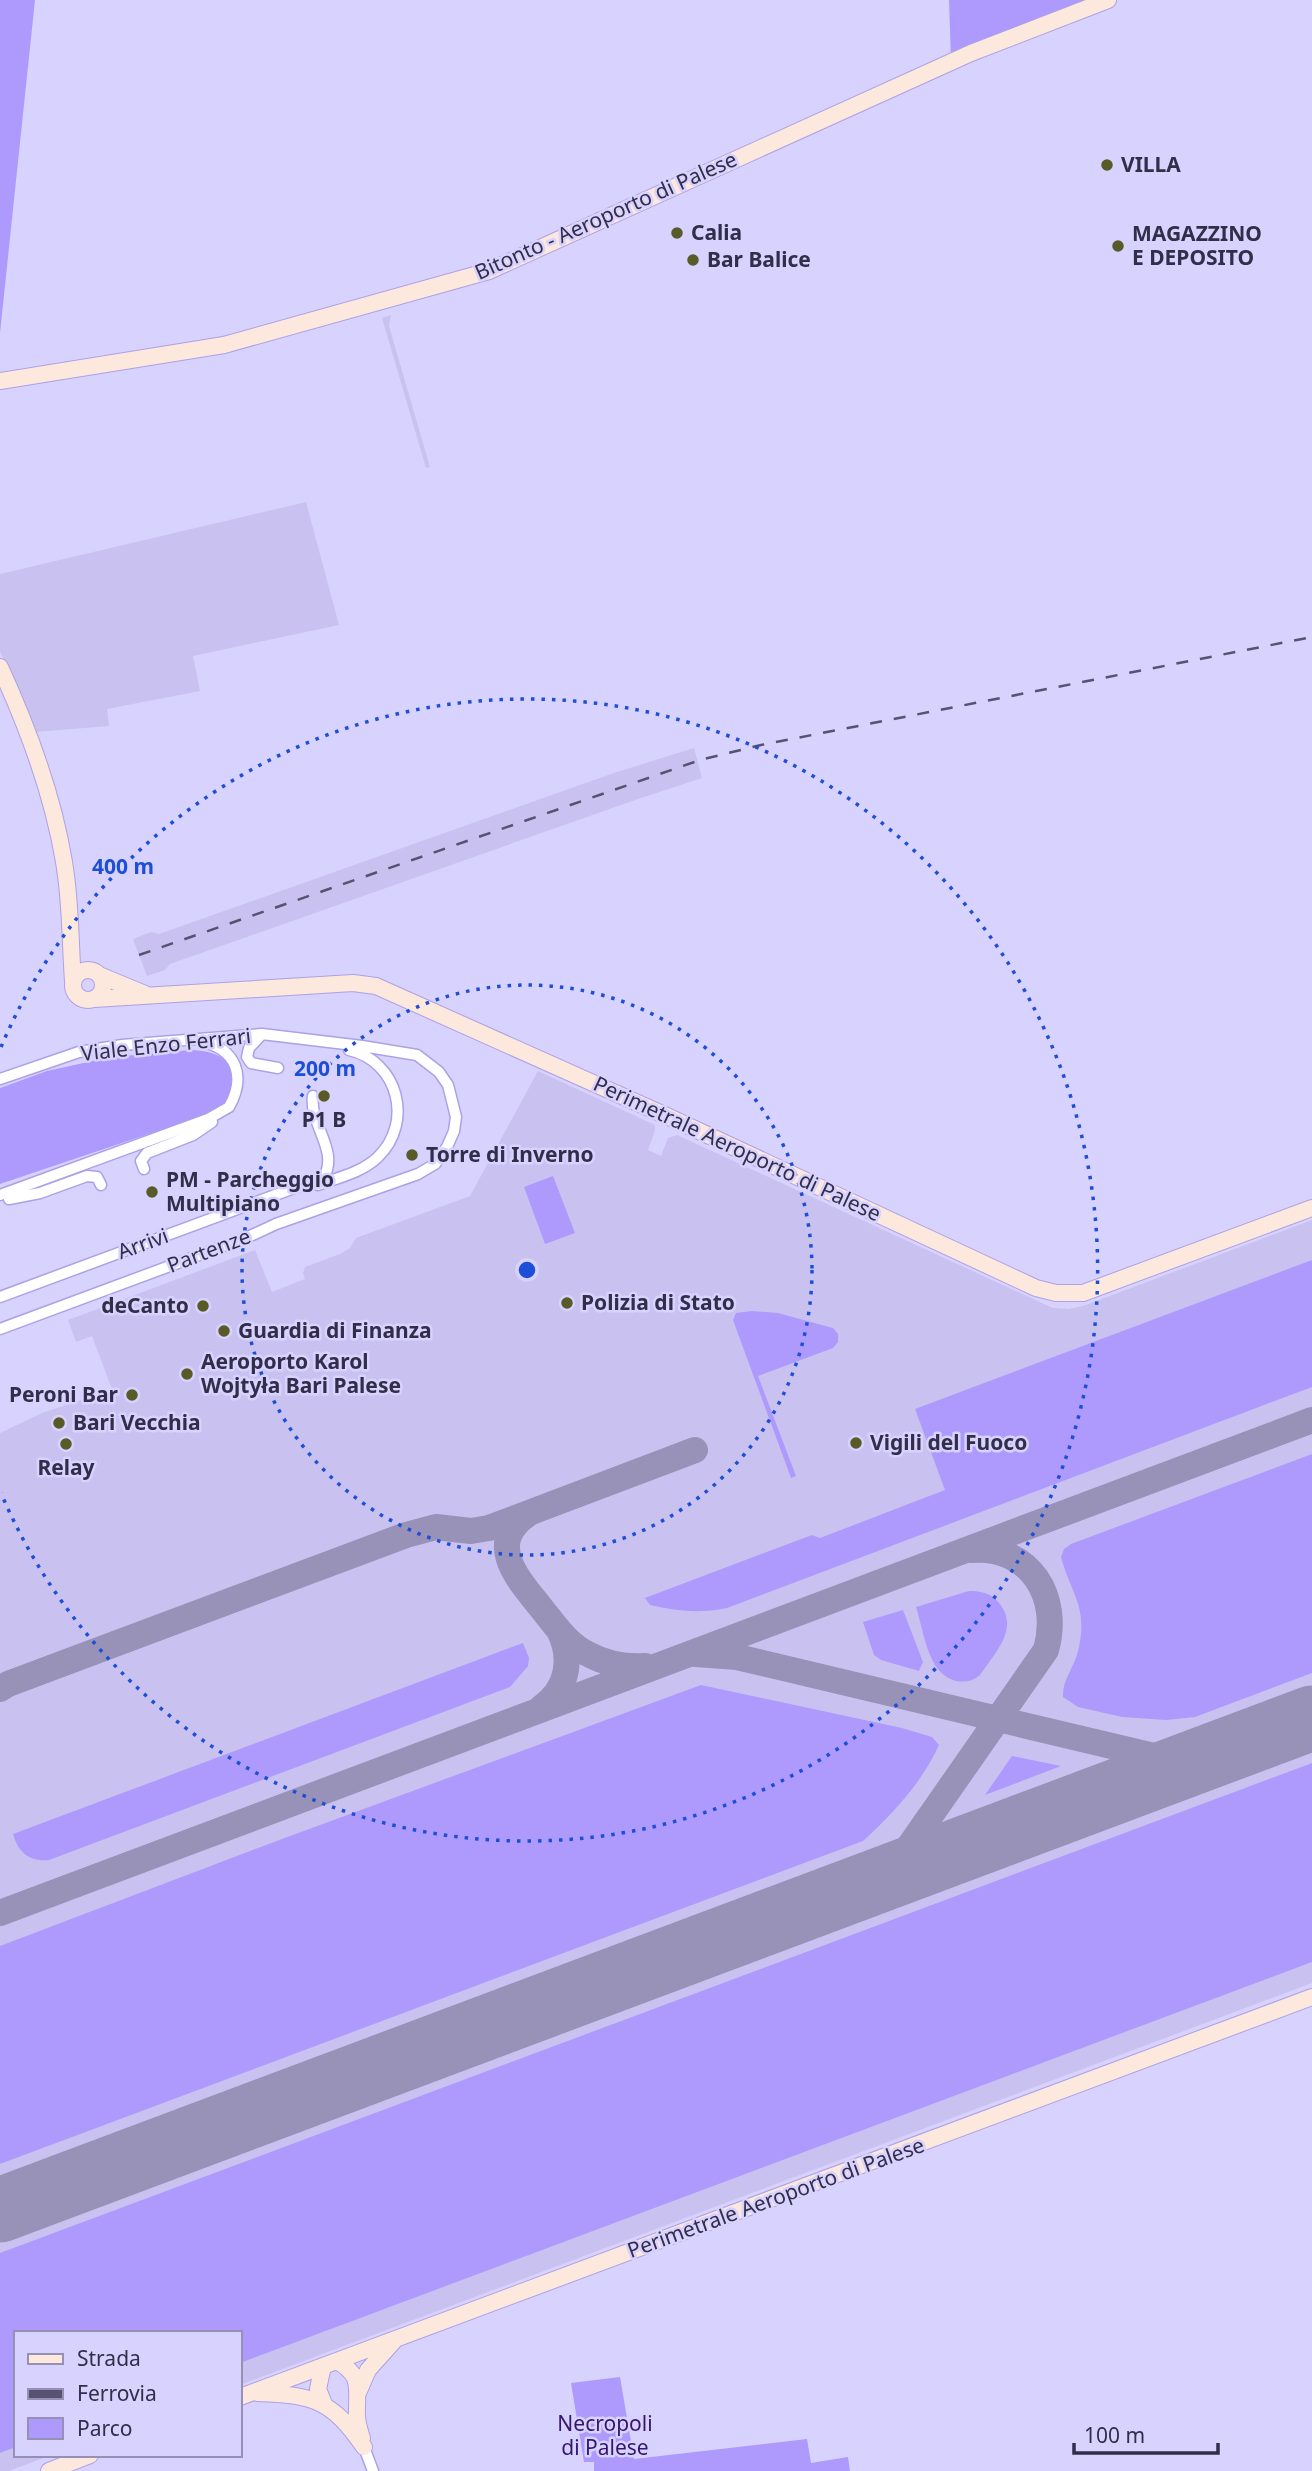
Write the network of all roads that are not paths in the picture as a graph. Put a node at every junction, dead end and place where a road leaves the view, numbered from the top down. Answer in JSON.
{"nodes":[{"id":1,"x":1108,"y":0,"type":"edge"},
{"id":2,"x":0,"y":381,"type":"edge"},
{"id":3,"x":0,"y":667,"type":"edge"},
{"id":4,"x":73,"y":941,"type":"junction"},
{"id":5,"x":96,"y":973,"type":"junction"},
{"id":6,"x":73,"y":981,"type":"junction"},
{"id":7,"x":151,"y":996,"type":"junction"},
{"id":8,"x":94,"y":999,"type":"junction"},
{"id":9,"x":262,"y":1034,"type":"junction"},
{"id":10,"x":295,"y":1038,"type":"junction"},
{"id":11,"x":183,"y":1040,"type":"junction"},
{"id":12,"x":278,"y":1068,"type":"dead end"},
{"id":13,"x":0,"y":1079,"type":"edge"},
{"id":14,"x":313,"y":1096,"type":"dead end"},
{"id":15,"x":222,"y":1113,"type":"junction"},
{"id":16,"x":144,"y":1169,"type":"dead end"},
{"id":17,"x":101,"y":1185,"type":"dead end"},
{"id":18,"x":0,"y":1195,"type":"edge"},
{"id":19,"x":0,"y":1201,"type":"edge"},
{"id":20,"x":272,"y":1202,"type":"dead end"},
{"id":21,"x":1312,"y":1208,"type":"edge"},
{"id":22,"x":0,"y":1297,"type":"edge"},
{"id":23,"x":0,"y":1329,"type":"edge"},
{"id":24,"x":1312,"y":1997,"type":"edge"},
{"id":25,"x":396,"y":2339,"type":"junction"},
{"id":26,"x":330,"y":2363,"type":"junction"},
{"id":27,"x":358,"y":2393,"type":"junction"},
{"id":28,"x":245,"y":2395,"type":"edge"},
{"id":29,"x":324,"y":2404,"type":"junction"},
{"id":30,"x":364,"y":2447,"type":"junction"},
{"id":31,"x":85,"y":2457,"type":"edge"},
{"id":32,"x":49,"y":2471,"type":"edge"},
{"id":33,"x":373,"y":2471,"type":"edge"}],
"edges":[{"from":1,"to":2,"type":"street","name":"Bitonto - Aeroporto di Palese"},
{"from":3,"to":4,"type":"street"},
{"from":4,"to":5,"type":"street"},
{"from":4,"to":6,"type":"street"},
{"from":5,"to":6,"type":"street"},
{"from":5,"to":7,"type":"street","name":"Perimetrale Aeroporto di Palese"},
{"from":5,"to":8,"type":"street"},
{"from":6,"to":8,"type":"street"},
{"from":7,"to":8,"type":"street","name":"Perimetrale Aeroporto di Palese"},
{"from":7,"to":21,"type":"street","name":"Perimetrale Aeroporto di Palese"},
{"from":9,"to":10,"type":"street","name":"Viale Enzo Ferrari"},
{"from":9,"to":11,"type":"street","name":"Viale Enzo Ferrari"},
{"from":9,"to":12,"type":"street"},
{"from":10,"to":20,"type":"street"},
{"from":10,"to":23,"type":"street","name":"Partenze"},
{"from":11,"to":13,"type":"street","name":"Viale Enzo Ferrari"},
{"from":11,"to":15,"type":"street"},
{"from":14,"to":22,"type":"street","name":"Arrivi"},
{"from":15,"to":16,"type":"street"},
{"from":15,"to":18,"type":"street"},
{"from":17,"to":19,"type":"street"},
{"from":24,"to":25,"type":"street","name":"Perimetrale Aeroporto di Palese"},
{"from":25,"to":26,"type":"street","name":"Perimetrale Aeroporto di Palese"},
{"from":25,"to":27,"type":"street"},
{"from":26,"to":27,"type":"street"},
{"from":26,"to":28,"type":"street","name":"Perimetrale Aeroporto di Palese"},
{"from":26,"to":29,"type":"street"},
{"from":27,"to":30,"type":"street"},
{"from":28,"to":29,"type":"street"},
{"from":29,"to":30,"type":"street"},
{"from":30,"to":33,"type":"street"},
{"from":31,"to":32,"type":"street"}]}
